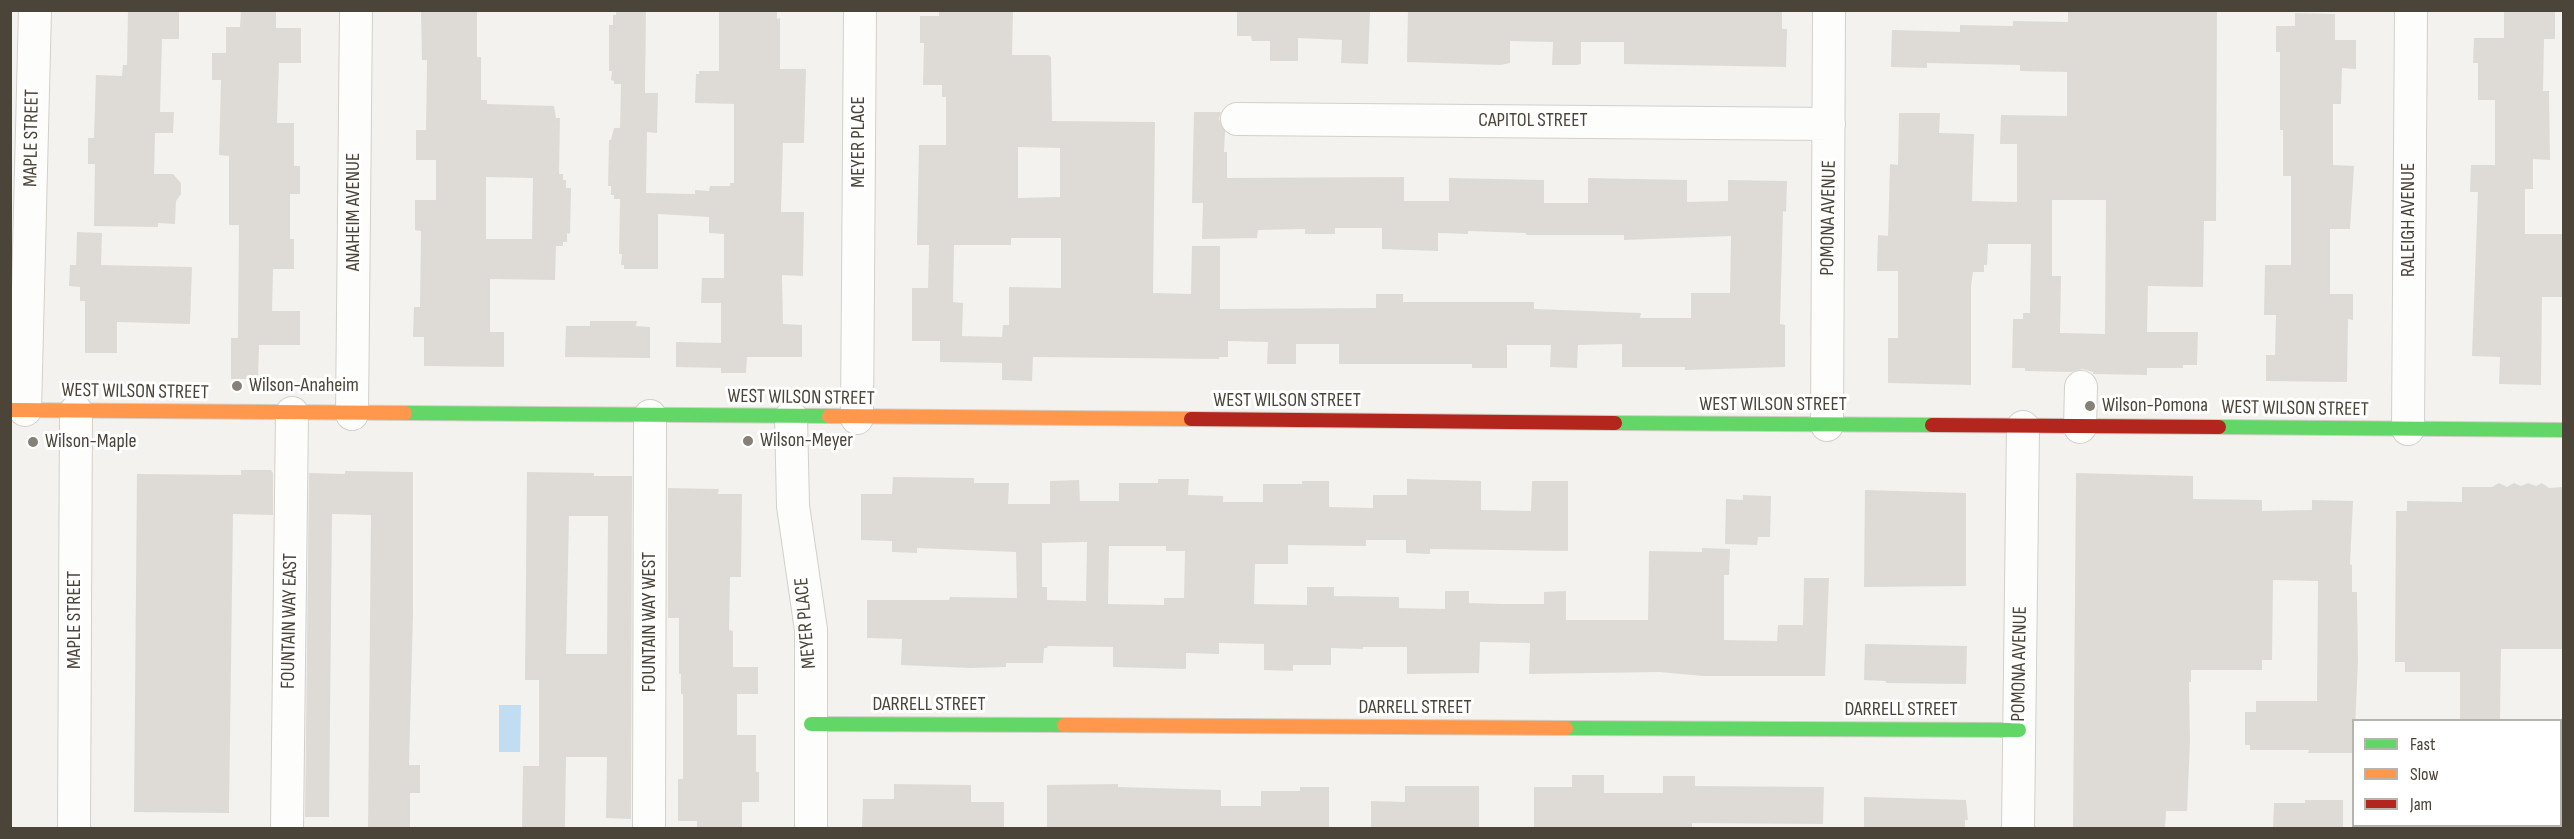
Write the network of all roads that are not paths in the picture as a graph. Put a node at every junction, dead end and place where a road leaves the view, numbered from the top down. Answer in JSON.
{"nodes":[{"id":1,"x":35,"y":10,"type":"edge"},
{"id":2,"x":356,"y":10,"type":"edge"},
{"id":3,"x":860,"y":10,"type":"edge"},
{"id":4,"x":1829,"y":10,"type":"edge"},
{"id":5,"x":2410,"y":10,"type":"edge"},
{"id":6,"x":1237,"y":119,"type":"dead end"},
{"id":7,"x":1829,"y":124,"type":"junction"},
{"id":8,"x":2080,"y":387,"type":"dead end"},
{"id":9,"x":18,"y":410,"type":"edge"},
{"id":10,"x":76,"y":411,"type":"junction"},
{"id":11,"x":292,"y":413,"type":"junction"},
{"id":12,"x":352,"y":414,"type":"junction"},
{"id":13,"x":650,"y":416,"type":"junction"},
{"id":14,"x":791,"y":417,"type":"junction"},
{"id":15,"x":857,"y":418,"type":"junction"},
{"id":16,"x":1827,"y":425,"type":"junction"},
{"id":17,"x":2023,"y":427,"type":"junction"},
{"id":18,"x":2080,"y":427,"type":"junction"},
{"id":19,"x":2408,"y":429,"type":"junction"},
{"id":20,"x":2564,"y":430,"type":"edge"},
{"id":21,"x":811,"y":724,"type":"junction"},
{"id":22,"x":2019,"y":730,"type":"junction"},
{"id":23,"x":74,"y":828,"type":"edge"},
{"id":24,"x":287,"y":828,"type":"edge"},
{"id":25,"x":649,"y":828,"type":"edge"},
{"id":26,"x":811,"y":828,"type":"edge"},
{"id":27,"x":2018,"y":828,"type":"edge"}],
"edges":[{"from":1,"to":9,"type":"street","name":"MAPLE STREET"},
{"from":2,"to":12,"type":"street","name":"ANAHEIM AVENUE"},
{"from":3,"to":15,"type":"street","name":"MEYER PLACE"},
{"from":4,"to":7,"type":"street","name":"POMONA AVENUE"},
{"from":5,"to":19,"type":"street","name":"RALEIGH AVENUE"},
{"from":6,"to":7,"type":"street","name":"CAPITOL STREET"},
{"from":7,"to":16,"type":"street","name":"POMONA AVENUE"},
{"from":8,"to":18,"type":"street"},
{"from":9,"to":10,"type":"street","name":"WEST WILSON STREET"},
{"from":10,"to":11,"type":"street","name":"WEST WILSON STREET"},
{"from":10,"to":23,"type":"street","name":"MAPLE STREET"},
{"from":11,"to":12,"type":"street","name":"WEST WILSON STREET"},
{"from":11,"to":24,"type":"street","name":"FOUNTAIN WAY EAST"},
{"from":12,"to":13,"type":"street","name":"WEST WILSON STREET"},
{"from":13,"to":14,"type":"street","name":"WEST WILSON STREET"},
{"from":13,"to":25,"type":"street","name":"FOUNTAIN WAY WEST"},
{"from":14,"to":15,"type":"street","name":"WEST WILSON STREET"},
{"from":14,"to":21,"type":"street","name":"MEYER PLACE"},
{"from":15,"to":16,"type":"street","name":"WEST WILSON STREET"},
{"from":16,"to":17,"type":"street","name":"WEST WILSON STREET"},
{"from":17,"to":18,"type":"street","name":"WEST WILSON STREET"},
{"from":17,"to":22,"type":"street","name":"POMONA AVENUE"},
{"from":18,"to":19,"type":"street","name":"WEST WILSON STREET"},
{"from":19,"to":20,"type":"street","name":"WEST WILSON STREET"},
{"from":21,"to":22,"type":"street","name":"DARRELL STREET"},
{"from":21,"to":26,"type":"street","name":"MEYER PLACE"},
{"from":22,"to":27,"type":"street","name":"POMONA AVENUE"}]}
